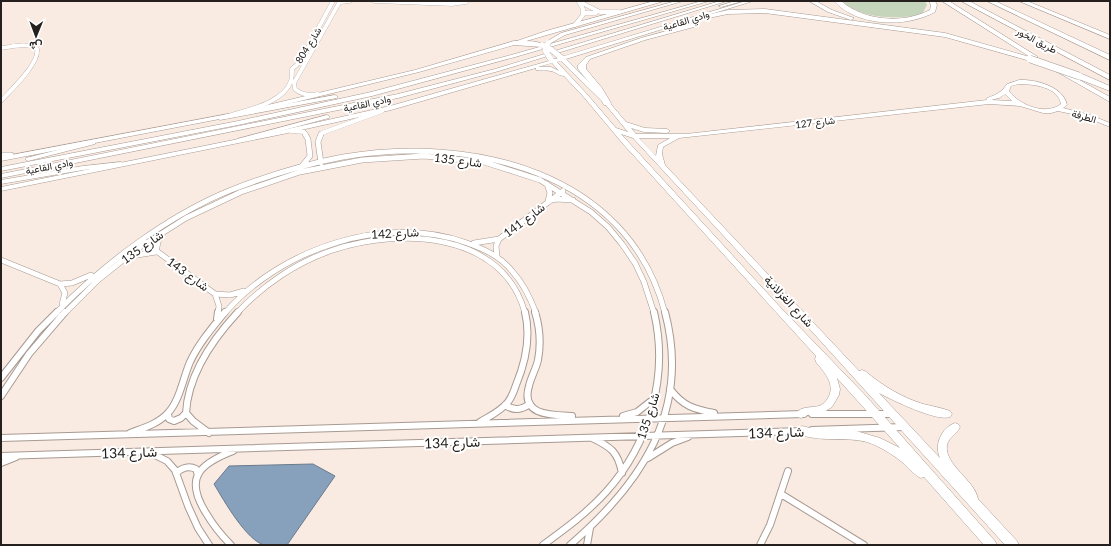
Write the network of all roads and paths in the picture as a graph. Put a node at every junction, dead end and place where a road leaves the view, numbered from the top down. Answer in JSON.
{"nodes":[{"id":1,"x":350,"y":1,"type":"edge"},
{"id":2,"x":374,"y":1,"type":"edge"},
{"id":3,"x":389,"y":1,"type":"edge"},
{"id":4,"x":661,"y":1,"type":"edge"},
{"id":5,"x":670,"y":1,"type":"edge"},
{"id":6,"x":681,"y":1,"type":"edge"},
{"id":7,"x":698,"y":1,"type":"edge"},
{"id":8,"x":707,"y":1,"type":"edge"},
{"id":9,"x":726,"y":1,"type":"edge"},
{"id":10,"x":741,"y":1,"type":"edge"},
{"id":11,"x":751,"y":1,"type":"edge"},
{"id":12,"x":812,"y":1,"type":"edge"},
{"id":13,"x":837,"y":1,"type":"edge"},
{"id":14,"x":932,"y":1,"type":"edge"},
{"id":15,"x":945,"y":1,"type":"edge"},
{"id":16,"x":964,"y":1,"type":"edge"},
{"id":17,"x":990,"y":1,"type":"edge"},
{"id":18,"x":1022,"y":1,"type":"edge"},
{"id":19,"x":331,"y":2,"type":"edge"},
{"id":20,"x":341,"y":2,"type":"edge"},
{"id":21,"x":466,"y":2,"type":"dead end"},
{"id":22,"x":579,"y":2,"type":"edge"},
{"id":23,"x":676,"y":9,"type":"junction"},
{"id":24,"x":596,"y":10,"type":"junction"},
{"id":25,"x":619,"y":12,"type":"junction"},
{"id":26,"x":584,"y":13,"type":"junction"},
{"id":27,"x":683,"y":14,"type":"junction"},
{"id":28,"x":803,"y":16,"type":"junction"},
{"id":29,"x":615,"y":20,"type":"junction"},
{"id":30,"x":680,"y":22,"type":"junction"},
{"id":31,"x":575,"y":25,"type":"junction"},
{"id":32,"x":1110,"y":37,"type":"edge"},
{"id":33,"x":514,"y":43,"type":"junction"},
{"id":34,"x":545,"y":45,"type":"junction"},
{"id":35,"x":1,"y":48,"type":"edge"},
{"id":36,"x":599,"y":48,"type":"junction"},
{"id":37,"x":1013,"y":54,"type":"junction"},
{"id":38,"x":561,"y":57,"type":"junction"},
{"id":39,"x":1110,"y":58,"type":"edge"},
{"id":40,"x":552,"y":60,"type":"junction"},
{"id":41,"x":511,"y":73,"type":"junction"},
{"id":42,"x":577,"y":74,"type":"junction"},
{"id":43,"x":432,"y":78,"type":"junction"},
{"id":44,"x":1110,"y":78,"type":"edge"},
{"id":45,"x":574,"y":82,"type":"junction"},
{"id":46,"x":1110,"y":89,"type":"edge"},
{"id":47,"x":342,"y":90,"type":"junction"},
{"id":48,"x":1006,"y":91,"type":"junction"},
{"id":49,"x":398,"y":96,"type":"junction"},
{"id":50,"x":1064,"y":100,"type":"junction"},
{"id":51,"x":1110,"y":100,"type":"edge"},
{"id":52,"x":1,"y":101,"type":"edge"},
{"id":53,"x":607,"y":102,"type":"junction"},
{"id":54,"x":1020,"y":104,"type":"junction"},
{"id":55,"x":392,"y":108,"type":"junction"},
{"id":56,"x":1058,"y":109,"type":"junction"},
{"id":57,"x":222,"y":117,"type":"junction"},
{"id":58,"x":1110,"y":121,"type":"edge"},
{"id":59,"x":624,"y":122,"type":"junction"},
{"id":60,"x":1110,"y":125,"type":"edge"},
{"id":61,"x":611,"y":126,"type":"junction"},
{"id":62,"x":283,"y":132,"type":"junction"},
{"id":63,"x":681,"y":133,"type":"junction"},
{"id":64,"x":636,"y":136,"type":"junction"},
{"id":65,"x":239,"y":140,"type":"junction"},
{"id":66,"x":93,"y":143,"type":"junction"},
{"id":67,"x":57,"y":149,"type":"junction"},
{"id":68,"x":320,"y":153,"type":"junction"},
{"id":69,"x":1,"y":157,"type":"edge"},
{"id":70,"x":338,"y":158,"type":"junction"},
{"id":71,"x":321,"y":161,"type":"junction"},
{"id":72,"x":1,"y":164,"type":"edge"},
{"id":73,"x":121,"y":164,"type":"junction"},
{"id":74,"x":302,"y":166,"type":"junction"},
{"id":75,"x":663,"y":167,"type":"junction"},
{"id":76,"x":317,"y":168,"type":"junction"},
{"id":77,"x":1,"y":169,"type":"edge"},
{"id":78,"x":1,"y":176,"type":"edge"},
{"id":79,"x":1,"y":182,"type":"edge"},
{"id":80,"x":547,"y":184,"type":"junction"},
{"id":81,"x":568,"y":187,"type":"junction"},
{"id":82,"x":3,"y":189,"type":"edge"},
{"id":83,"x":561,"y":192,"type":"junction"},
{"id":84,"x":575,"y":200,"type":"junction"},
{"id":85,"x":548,"y":201,"type":"junction"},
{"id":86,"x":162,"y":233,"type":"junction"},
{"id":87,"x":499,"y":239,"type":"junction"},
{"id":88,"x":144,"y":241,"type":"junction"},
{"id":89,"x":473,"y":243,"type":"junction"},
{"id":90,"x":156,"y":252,"type":"junction"},
{"id":91,"x":497,"y":256,"type":"junction"},
{"id":92,"x":125,"y":258,"type":"junction"},
{"id":93,"x":1,"y":260,"type":"edge"},
{"id":94,"x":98,"y":271,"type":"junction"},
{"id":95,"x":60,"y":284,"type":"junction"},
{"id":96,"x":248,"y":290,"type":"junction"},
{"id":97,"x":216,"y":294,"type":"junction"},
{"id":98,"x":61,"y":305,"type":"junction"},
{"id":99,"x":217,"y":319,"type":"junction"},
{"id":100,"x":812,"y":344,"type":"junction"},
{"id":101,"x":842,"y":358,"type":"junction"},
{"id":102,"x":1,"y":378,"type":"edge"},
{"id":103,"x":670,"y":389,"type":"junction"},
{"id":104,"x":1,"y":396,"type":"edge"},
{"id":105,"x":655,"y":398,"type":"junction"},
{"id":106,"x":530,"y":404,"type":"junction"},
{"id":107,"x":505,"y":405,"type":"junction"},
{"id":108,"x":186,"y":413,"type":"junction"},
{"id":109,"x":168,"y":414,"type":"junction"},
{"id":110,"x":801,"y":414,"type":"junction"},
{"id":111,"x":877,"y":414,"type":"junction"},
{"id":112,"x":892,"y":414,"type":"junction"},
{"id":113,"x":946,"y":414,"type":"dead end"},
{"id":114,"x":728,"y":415,"type":"junction"},
{"id":115,"x":665,"y":417,"type":"junction"},
{"id":116,"x":615,"y":418,"type":"junction"},
{"id":117,"x":650,"y":418,"type":"junction"},
{"id":118,"x":480,"y":422,"type":"junction"},
{"id":119,"x":888,"y":427,"type":"junction"},
{"id":120,"x":955,"y":427,"type":"dead end"},
{"id":121,"x":904,"y":428,"type":"junction"},
{"id":122,"x":802,"y":431,"type":"junction"},
{"id":123,"x":1,"y":433,"type":"edge"},
{"id":124,"x":209,"y":433,"type":"junction"},
{"id":125,"x":127,"y":434,"type":"junction"},
{"id":126,"x":693,"y":435,"type":"junction"},
{"id":127,"x":643,"y":436,"type":"junction"},
{"id":128,"x":658,"y":436,"type":"junction"},
{"id":129,"x":590,"y":437,"type":"junction"},
{"id":130,"x":1,"y":438,"type":"edge"},
{"id":131,"x":9,"y":438,"type":"junction"},
{"id":132,"x":237,"y":449,"type":"junction"},
{"id":133,"x":149,"y":452,"type":"junction"},
{"id":134,"x":22,"y":455,"type":"junction"},
{"id":135,"x":1,"y":456,"type":"edge"},
{"id":136,"x":646,"y":460,"type":"junction"},
{"id":137,"x":1,"y":463,"type":"edge"},
{"id":138,"x":788,"y":471,"type":"dead end"},
{"id":139,"x":176,"y":473,"type":"junction"},
{"id":140,"x":622,"y":473,"type":"junction"},
{"id":141,"x":198,"y":475,"type":"junction"},
{"id":142,"x":939,"y":486,"type":"junction"},
{"id":143,"x":781,"y":494,"type":"junction"},
{"id":144,"x":976,"y":506,"type":"junction"},
{"id":145,"x":590,"y":527,"type":"junction"},
{"id":146,"x":209,"y":545,"type":"edge"},
{"id":147,"x":231,"y":545,"type":"edge"},
{"id":148,"x":543,"y":545,"type":"edge"},
{"id":149,"x":570,"y":545,"type":"edge"},
{"id":150,"x":587,"y":545,"type":"edge"},
{"id":151,"x":760,"y":545,"type":"edge"},
{"id":152,"x":864,"y":545,"type":"edge"},
{"id":153,"x":991,"y":545,"type":"edge"},
{"id":154,"x":1013,"y":545,"type":"edge"}],
"edges":[{"from":1,"to":20,"type":"street"},
{"from":2,"to":3,"type":"street"},
{"from":3,"to":21,"type":"street"},
{"from":4,"to":25,"type":"highway"},
{"from":5,"to":29,"type":"highway"},
{"from":6,"to":29,"type":"street","name":"وادي القاعية"},
{"from":7,"to":23,"type":"street"},
{"from":8,"to":23,"type":"street","name":"وادي القاعية"},
{"from":9,"to":27,"type":"street","name":"وادي القاعية"},
{"from":10,"to":27,"type":"street"},
{"from":11,"to":30,"type":"street","name":"وادي القاعية"},
{"from":12,"to":37,"type":"highway"},
{"from":13,"to":14,"type":"highway"},
{"from":15,"to":51,"type":"highway"},
{"from":16,"to":44,"type":"highway","name":"طريق الخور"},
{"from":17,"to":39,"type":"highway","name":"طريق الخور"},
{"from":18,"to":32,"type":"highway"},
{"from":19,"to":20,"type":"street"},
{"from":19,"to":57,"type":"street","name":"شارع 804"},
{"from":20,"to":47,"type":"street","name":"شارع 804"},
{"from":22,"to":24,"type":"street"},
{"from":22,"to":26,"type":"street"},
{"from":23,"to":43,"type":"street","name":"وادي القاعية"},
{"from":24,"to":25,"type":"street"},
{"from":24,"to":26,"type":"street"},
{"from":25,"to":31,"type":"highway"},
{"from":26,"to":31,"type":"street"},
{"from":27,"to":49,"type":"street","name":"وادي القاعية"},
{"from":28,"to":30,"type":"highway"},
{"from":28,"to":37,"type":"highway"},
{"from":28,"to":53,"type":"highway"},
{"from":29,"to":34,"type":"street","name":"وادي القاعية"},
{"from":30,"to":36,"type":"street","name":"وادي القاعية"},
{"from":31,"to":33,"type":"highway"},
{"from":33,"to":34,"type":"street"},
{"from":33,"to":47,"type":"street","name":"وادي القاعية"},
{"from":34,"to":38,"type":"street","bridge":true},
{"from":34,"to":40,"type":"street","bridge":true},
{"from":35,"to":52,"type":"street"},
{"from":36,"to":38,"type":"street","name":"وادي القاعية"},
{"from":36,"to":42,"type":"street"},
{"from":37,"to":46,"type":"highway","bridge":true},
{"from":38,"to":40,"type":"street","name":"وادي القاعية"},
{"from":38,"to":42,"type":"street","name":"شارع الغزلانية"},
{"from":40,"to":41,"type":"street","name":"وادي القاعية"},
{"from":40,"to":45,"type":"street","name":"شارع الغزلانية"},
{"from":41,"to":45,"type":"street"},
{"from":41,"to":55,"type":"street","name":"وادي القاعية"},
{"from":42,"to":53,"type":"street","name":"شارع الغزلانية"},
{"from":43,"to":57,"type":"street"},
{"from":43,"to":77,"type":"street","name":"وادي القاعية"},
{"from":45,"to":61,"type":"street","name":"شارع الغزلانية"},
{"from":47,"to":57,"type":"street","name":"وادي القاعية"},
{"from":48,"to":50,"type":"street","name":"شارع 127"},
{"from":48,"to":54,"type":"street"},
{"from":48,"to":63,"type":"street","name":"شارع 127"},
{"from":49,"to":65,"type":"street"},
{"from":49,"to":78,"type":"street","name":"وادي القاعية"},
{"from":50,"to":56,"type":"street"},
{"from":50,"to":58,"type":"street","name":"الطرفة"},
{"from":53,"to":59,"type":"street","name":"شارع الغزلانية"},
{"from":54,"to":56,"type":"street","name":"شارع 127"},
{"from":54,"to":63,"type":"street","name":"شارع 127"},
{"from":55,"to":62,"type":"street","name":"وادي القاعية"},
{"from":55,"to":68,"type":"street","name":"وادي القاعية"},
{"from":56,"to":60,"type":"street","name":"الطرفة"},
{"from":57,"to":66,"type":"street","name":"وادي القاعية"},
{"from":59,"to":63,"type":"street","name":"شارع 127"},
{"from":59,"to":64,"type":"street","name":"شارع الغزلانية"},
{"from":61,"to":64,"type":"street","name":"شارع 127"},
{"from":61,"to":100,"type":"street","name":"شارع الغزلانية"},
{"from":62,"to":65,"type":"street","name":"وادي القاعية"},
{"from":62,"to":74,"type":"street","name":"وادي القاعية"},
{"from":63,"to":64,"type":"street","name":"شارع 127"},
{"from":63,"to":75,"type":"street"},
{"from":64,"to":75,"type":"street","name":"شارع الغزلانية"},
{"from":65,"to":73,"type":"street","name":"وادي القاعية"},
{"from":66,"to":67,"type":"street","name":"وادي القاعية"},
{"from":66,"to":72,"type":"street"},
{"from":67,"to":69,"type":"street","name":"وادي القاعية"},
{"from":67,"to":69,"type":"street"},
{"from":68,"to":70,"type":"street"},
{"from":68,"to":71,"type":"street","name":"وادي القاعية"},
{"from":70,"to":71,"type":"street","name":"شارع 135"},
{"from":70,"to":81,"type":"street","name":"شارع 135"},
{"from":71,"to":74,"type":"street","name":"شارع 135"},
{"from":71,"to":76,"type":"street"},
{"from":73,"to":79,"type":"street"},
{"from":73,"to":82,"type":"street","name":"وادي القاعية"},
{"from":74,"to":88,"type":"street","name":"شارع 135"},
{"from":75,"to":101,"type":"street","name":"شارع الغزلانية"},
{"from":76,"to":80,"type":"street","name":"شارع 135"},
{"from":76,"to":86,"type":"street","name":"شارع 135"},
{"from":80,"to":83,"type":"street","name":"شارع 135"},
{"from":80,"to":85,"type":"street","name":"شارع 141"},
{"from":81,"to":83,"type":"street","name":"شارع 141"},
{"from":81,"to":103,"type":"street","name":"شارع 135"},
{"from":83,"to":84,"type":"street","name":"شارع 135"},
{"from":83,"to":85,"type":"street","name":"شارع 141"},
{"from":84,"to":85,"type":"street","name":"شارع 141"},
{"from":84,"to":105,"type":"street","name":"شارع 135"},
{"from":85,"to":87,"type":"street","name":"شارع 141"},
{"from":86,"to":88,"type":"street","name":"شارع 135"},
{"from":86,"to":90,"type":"street"},
{"from":87,"to":89,"type":"street","name":"شارع 141"},
{"from":87,"to":91,"type":"street","name":"شارع 141"},
{"from":88,"to":90,"type":"street","name":"شارع 143"},
{"from":88,"to":92,"type":"street","name":"شارع 135"},
{"from":88,"to":94,"type":"street","name":"شارع 135"},
{"from":89,"to":91,"type":"street","name":"شارع 142"},
{"from":89,"to":96,"type":"street","name":"شارع 142"},
{"from":90,"to":92,"type":"street"},
{"from":90,"to":97,"type":"street","name":"شارع 143"},
{"from":91,"to":106,"type":"street","name":"شارع 142"},
{"from":92,"to":104,"type":"street","name":"شارع 135"},
{"from":93,"to":95,"type":"street"},
{"from":94,"to":95,"type":"street"},
{"from":94,"to":98,"type":"street","name":"شارع 135"},
{"from":95,"to":98,"type":"street"},
{"from":96,"to":97,"type":"street","name":"شارع 143"},
{"from":96,"to":99,"type":"street","name":"شارع 142"},
{"from":97,"to":99,"type":"street","name":"شارع 143"},
{"from":98,"to":102,"type":"street","name":"شارع 135"},
{"from":99,"to":109,"type":"street","name":"شارع 142"},
{"from":100,"to":110,"type":"street"},
{"from":100,"to":111,"type":"street","name":"شارع الغزلانية"},
{"from":101,"to":112,"type":"street","name":"شارع الغزلانية"},
{"from":101,"to":113,"type":"street"},
{"from":103,"to":114,"type":"street"},
{"from":103,"to":115,"type":"street","name":"شارع 135"},
{"from":105,"to":116,"type":"street"},
{"from":105,"to":117,"type":"street","name":"شارع 135"},
{"from":106,"to":107,"type":"street"},
{"from":106,"to":116,"type":"street"},
{"from":107,"to":108,"type":"street","name":"شارع 142"},
{"from":107,"to":118,"type":"street","name":"شارع 142"},
{"from":108,"to":109,"type":"street"},
{"from":108,"to":124,"type":"street"},
{"from":109,"to":125,"type":"street"},
{"from":110,"to":111,"type":"street","name":"شارع 134"},
{"from":110,"to":114,"type":"street","name":"شارع 134"},
{"from":111,"to":112,"type":"street","name":"شارع 134"},
{"from":111,"to":119,"type":"street","name":"شارع الغزلانية"},
{"from":112,"to":121,"type":"street","name":"شارع الغزلانية"},
{"from":114,"to":115,"type":"street","name":"شارع 134"},
{"from":115,"to":117,"type":"street","name":"شارع 134"},
{"from":115,"to":128,"type":"street","name":"شارع 135"},
{"from":116,"to":117,"type":"street","name":"شارع 134"},
{"from":116,"to":118,"type":"street","name":"شارع 134"},
{"from":117,"to":127,"type":"street","name":"شارع 135"},
{"from":118,"to":124,"type":"street","name":"شارع 134"},
{"from":119,"to":121,"type":"street","name":"شارع 134"},
{"from":119,"to":122,"type":"street","name":"شارع 134"},
{"from":119,"to":142,"type":"street","name":"شارع الغزلانية"},
{"from":120,"to":144,"type":"street"},
{"from":121,"to":144,"type":"street","name":"شارع الغزلانية"},
{"from":122,"to":126,"type":"street","name":"شارع 134"},
{"from":122,"to":142,"type":"street"},
{"from":123,"to":131,"type":"street"},
{"from":124,"to":125,"type":"street","name":"شارع 134"},
{"from":125,"to":131,"type":"street","name":"شارع 134"},
{"from":126,"to":128,"type":"street","name":"شارع 134"},
{"from":126,"to":136,"type":"street"},
{"from":127,"to":128,"type":"street","name":"شارع 134"},
{"from":127,"to":129,"type":"street","name":"شارع 134"},
{"from":127,"to":140,"type":"street","name":"شارع 135"},
{"from":128,"to":136,"type":"street","name":"شارع 135"},
{"from":129,"to":132,"type":"street","name":"شارع 134"},
{"from":129,"to":140,"type":"street"},
{"from":130,"to":131,"type":"street","name":"شارع 134"},
{"from":132,"to":133,"type":"street","name":"شارع 134"},
{"from":132,"to":141,"type":"street"},
{"from":133,"to":134,"type":"street","name":"شارع 134"},
{"from":133,"to":139,"type":"street"},
{"from":134,"to":135,"type":"street","name":"شارع 134"},
{"from":134,"to":137,"type":"street"},
{"from":136,"to":145,"type":"street","name":"شارع 135"},
{"from":138,"to":143,"type":"street"},
{"from":139,"to":141,"type":"street"},
{"from":139,"to":146,"type":"street"},
{"from":140,"to":148,"type":"street","name":"شارع 135"},
{"from":141,"to":147,"type":"street"},
{"from":142,"to":153,"type":"street","name":"شارع الغزلانية"},
{"from":143,"to":151,"type":"street"},
{"from":143,"to":152,"type":"street"},
{"from":144,"to":154,"type":"street","name":"شارع الغزلانية"},
{"from":145,"to":149,"type":"street","name":"شارع 135"},
{"from":145,"to":150,"type":"street"}]}
